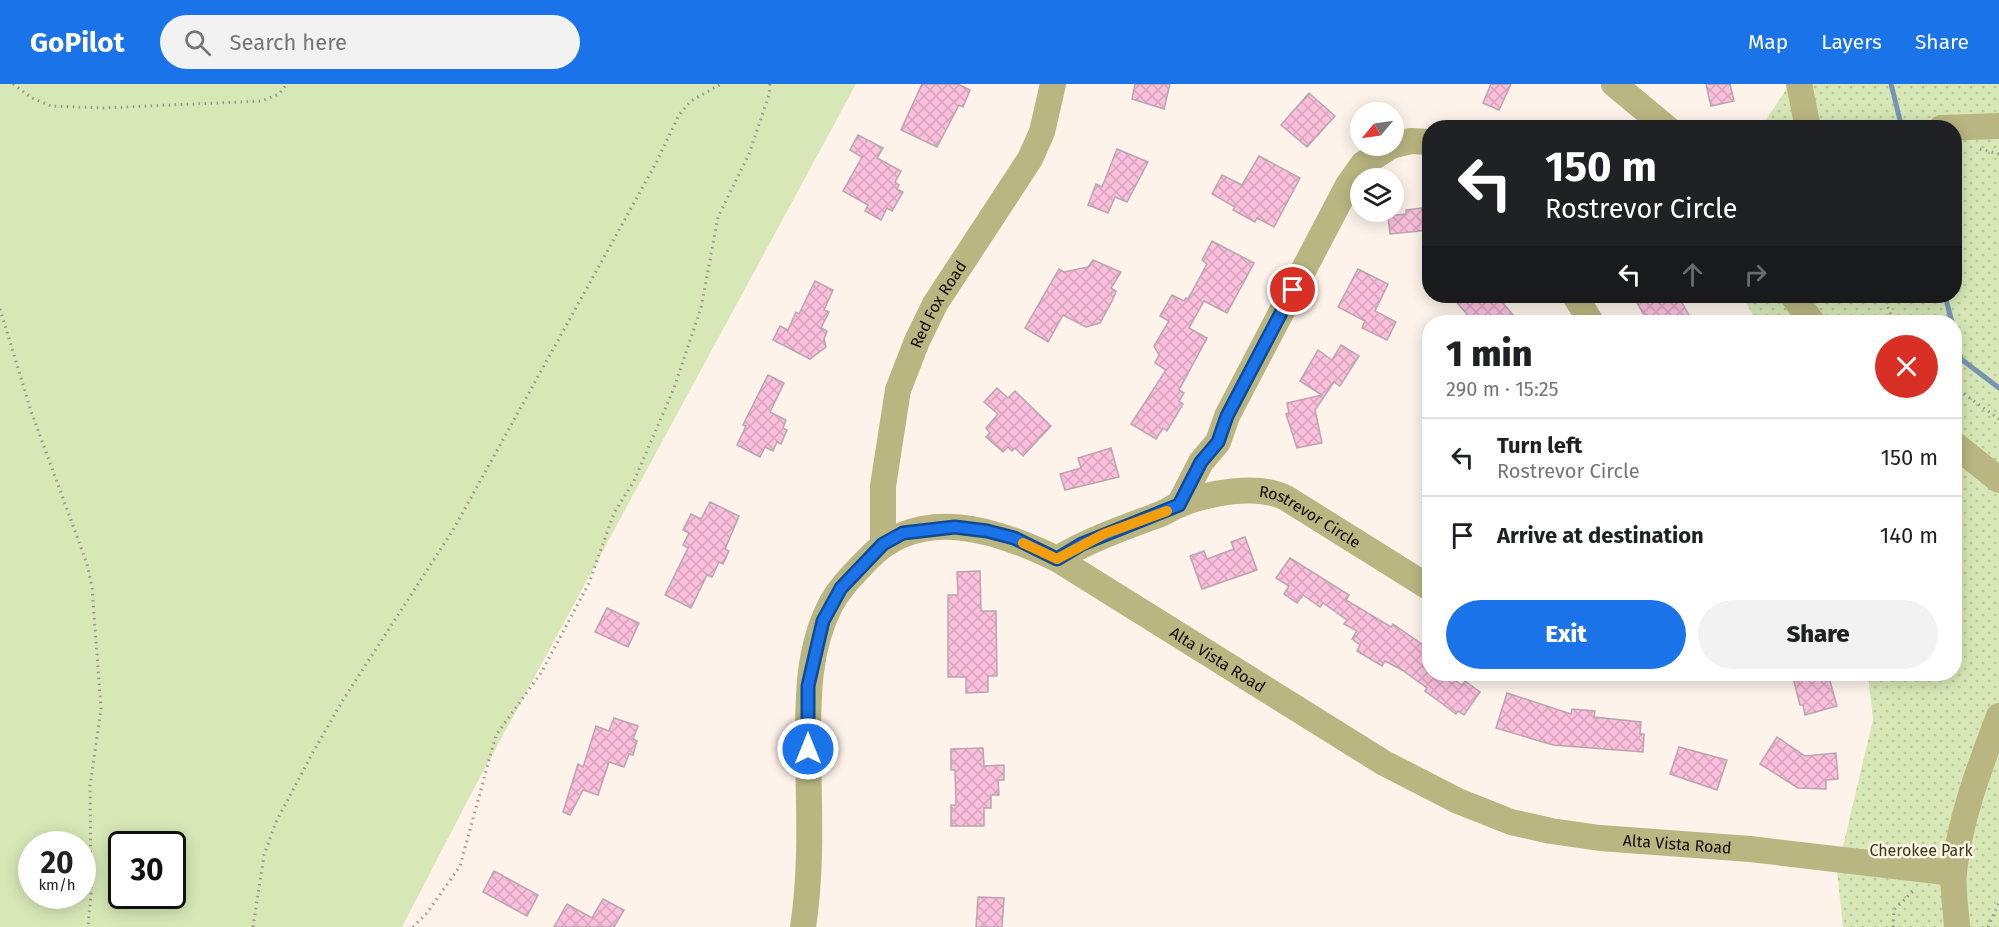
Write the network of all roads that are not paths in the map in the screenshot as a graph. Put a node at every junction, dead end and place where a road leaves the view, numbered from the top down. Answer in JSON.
{"nodes":[{"id":1,"x":1053,"y":84,"type":"edge"},
{"id":2,"x":1614,"y":84,"type":"edge"},
{"id":3,"x":1799,"y":84,"type":"edge"},
{"id":4,"x":1657,"y":120,"type":"edge"},
{"id":5,"x":1806,"y":120,"type":"edge"},
{"id":6,"x":1999,"y":126,"type":"edge"},
{"id":7,"x":1962,"y":127,"type":"edge"},
{"id":8,"x":1404,"y":142,"type":"edge"},
{"id":9,"x":1422,"y":142,"type":"edge"},
{"id":10,"x":1375,"y":156,"type":"edge"},
{"id":11,"x":1962,"y":450,"type":"edge"},
{"id":12,"x":1999,"y":480,"type":"edge"},
{"id":13,"x":1179,"y":505,"type":"junction"},
{"id":14,"x":883,"y":544,"type":"junction"},
{"id":15,"x":1057,"y":559,"type":"junction"},
{"id":16,"x":1422,"y":583,"type":"edge"},
{"id":17,"x":1999,"y":716,"type":"edge"},
{"id":18,"x":1954,"y":873,"type":"junction"},
{"id":19,"x":803,"y":927,"type":"edge"},
{"id":20,"x":1957,"y":927,"type":"edge"}],
"edges":[{"from":1,"to":14,"type":"street","name":"Red Fox Road"},
{"from":2,"to":4,"type":"street"},
{"from":3,"to":5,"type":"street"},
{"from":6,"to":7,"type":"street"},
{"from":8,"to":9,"type":"street"},
{"from":10,"to":13,"type":"street"},
{"from":11,"to":12,"type":"street"},
{"from":13,"to":15,"type":"street","name":"Rostrevor Circle"},
{"from":13,"to":16,"type":"street","name":"Rostrevor Circle"},
{"from":14,"to":15,"type":"street","name":"Alta Vista Road"},
{"from":14,"to":19,"type":"street","name":"Alta Vista Road"},
{"from":15,"to":18,"type":"street","name":"Alta Vista Road"},
{"from":17,"to":18,"type":"street"},
{"from":18,"to":20,"type":"street"}]}
